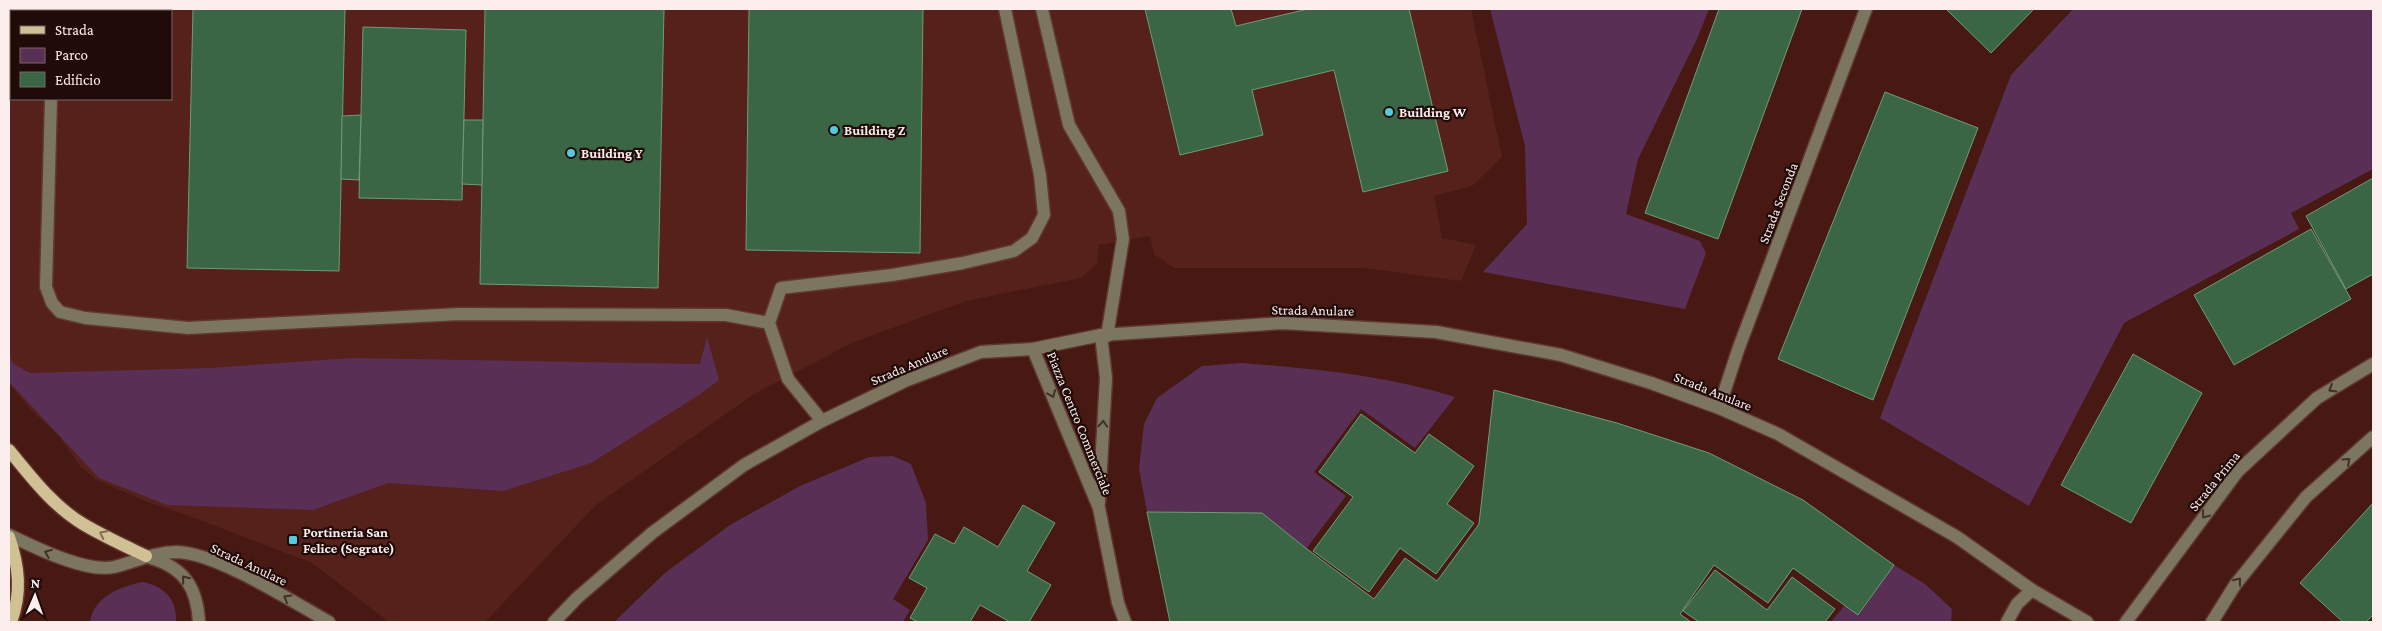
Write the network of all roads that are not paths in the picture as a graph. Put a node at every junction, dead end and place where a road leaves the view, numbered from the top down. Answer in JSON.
{"nodes":[{"id":1,"x":1005,"y":9,"type":"edge"},
{"id":2,"x":1042,"y":9,"type":"edge"},
{"id":3,"x":1866,"y":9,"type":"edge"},
{"id":4,"x":51,"y":100,"type":"edge"},
{"id":5,"x":769,"y":322,"type":"junction"},
{"id":6,"x":1104,"y":336,"type":"junction"},
{"id":7,"x":1033,"y":349,"type":"junction"},
{"id":8,"x":2373,"y":364,"type":"edge"},
{"id":9,"x":1719,"y":408,"type":"junction"},
{"id":10,"x":822,"y":421,"type":"junction"},
{"id":11,"x":2373,"y":436,"type":"edge"},
{"id":12,"x":9,"y":450,"type":"edge"},
{"id":13,"x":1099,"y":508,"type":"junction"},
{"id":14,"x":9,"y":536,"type":"edge"},
{"id":15,"x":146,"y":556,"type":"junction"},
{"id":16,"x":2032,"y":590,"type":"junction"},
{"id":17,"x":1118,"y":603,"type":"junction"},
{"id":18,"x":10,"y":622,"type":"edge"},
{"id":19,"x":198,"y":622,"type":"edge"},
{"id":20,"x":329,"y":622,"type":"edge"},
{"id":21,"x":554,"y":622,"type":"edge"},
{"id":22,"x":1113,"y":622,"type":"edge"},
{"id":23,"x":1125,"y":622,"type":"edge"},
{"id":24,"x":2008,"y":622,"type":"edge"},
{"id":25,"x":2087,"y":622,"type":"edge"},
{"id":26,"x":2126,"y":622,"type":"edge"},
{"id":27,"x":2212,"y":622,"type":"edge"}],
"edges":[{"from":1,"to":5,"type":"street"},
{"from":2,"to":6,"type":"street","name":"Piazza Centro Commerciale"},
{"from":3,"to":9,"type":"street","name":"Strada Seconda"},
{"from":4,"to":5,"type":"street"},
{"from":5,"to":10,"type":"street"},
{"from":6,"to":7,"type":"street","name":"Strada Anulare"},
{"from":6,"to":9,"type":"street","name":"Strada Anulare"},
{"from":13,"to":6,"type":"street","name":"Piazza Centro Commerciale","one_way":true},
{"from":7,"to":10,"type":"street","name":"Strada Anulare"},
{"from":7,"to":13,"type":"street","name":"Piazza Centro Commerciale","one_way":true},
{"from":8,"to":26,"type":"street","name":"Strada Prima","one_way":true},
{"from":9,"to":16,"type":"street","name":"Strada Anulare"},
{"from":10,"to":21,"type":"street","name":"Strada Anulare"},
{"from":27,"to":11,"type":"street","one_way":true},
{"from":15,"to":12,"type":"main road","one_way":true},
{"from":13,"to":17,"type":"street","name":"Piazza Centro Commerciale"},
{"from":15,"to":14,"type":"street","name":"Strada Anulare","one_way":true},
{"from":14,"to":18,"type":"main road"},
{"from":19,"to":15,"type":"street","one_way":true},
{"from":20,"to":15,"type":"street","name":"Strada Anulare","one_way":true},
{"from":16,"to":24,"type":"street"},
{"from":16,"to":25,"type":"street","name":"Strada Anulare"},
{"from":17,"to":22,"type":"street","name":"Piazza Centro Commerciale"},
{"from":17,"to":23,"type":"street","name":"Piazza Centro Commerciale"}]}
